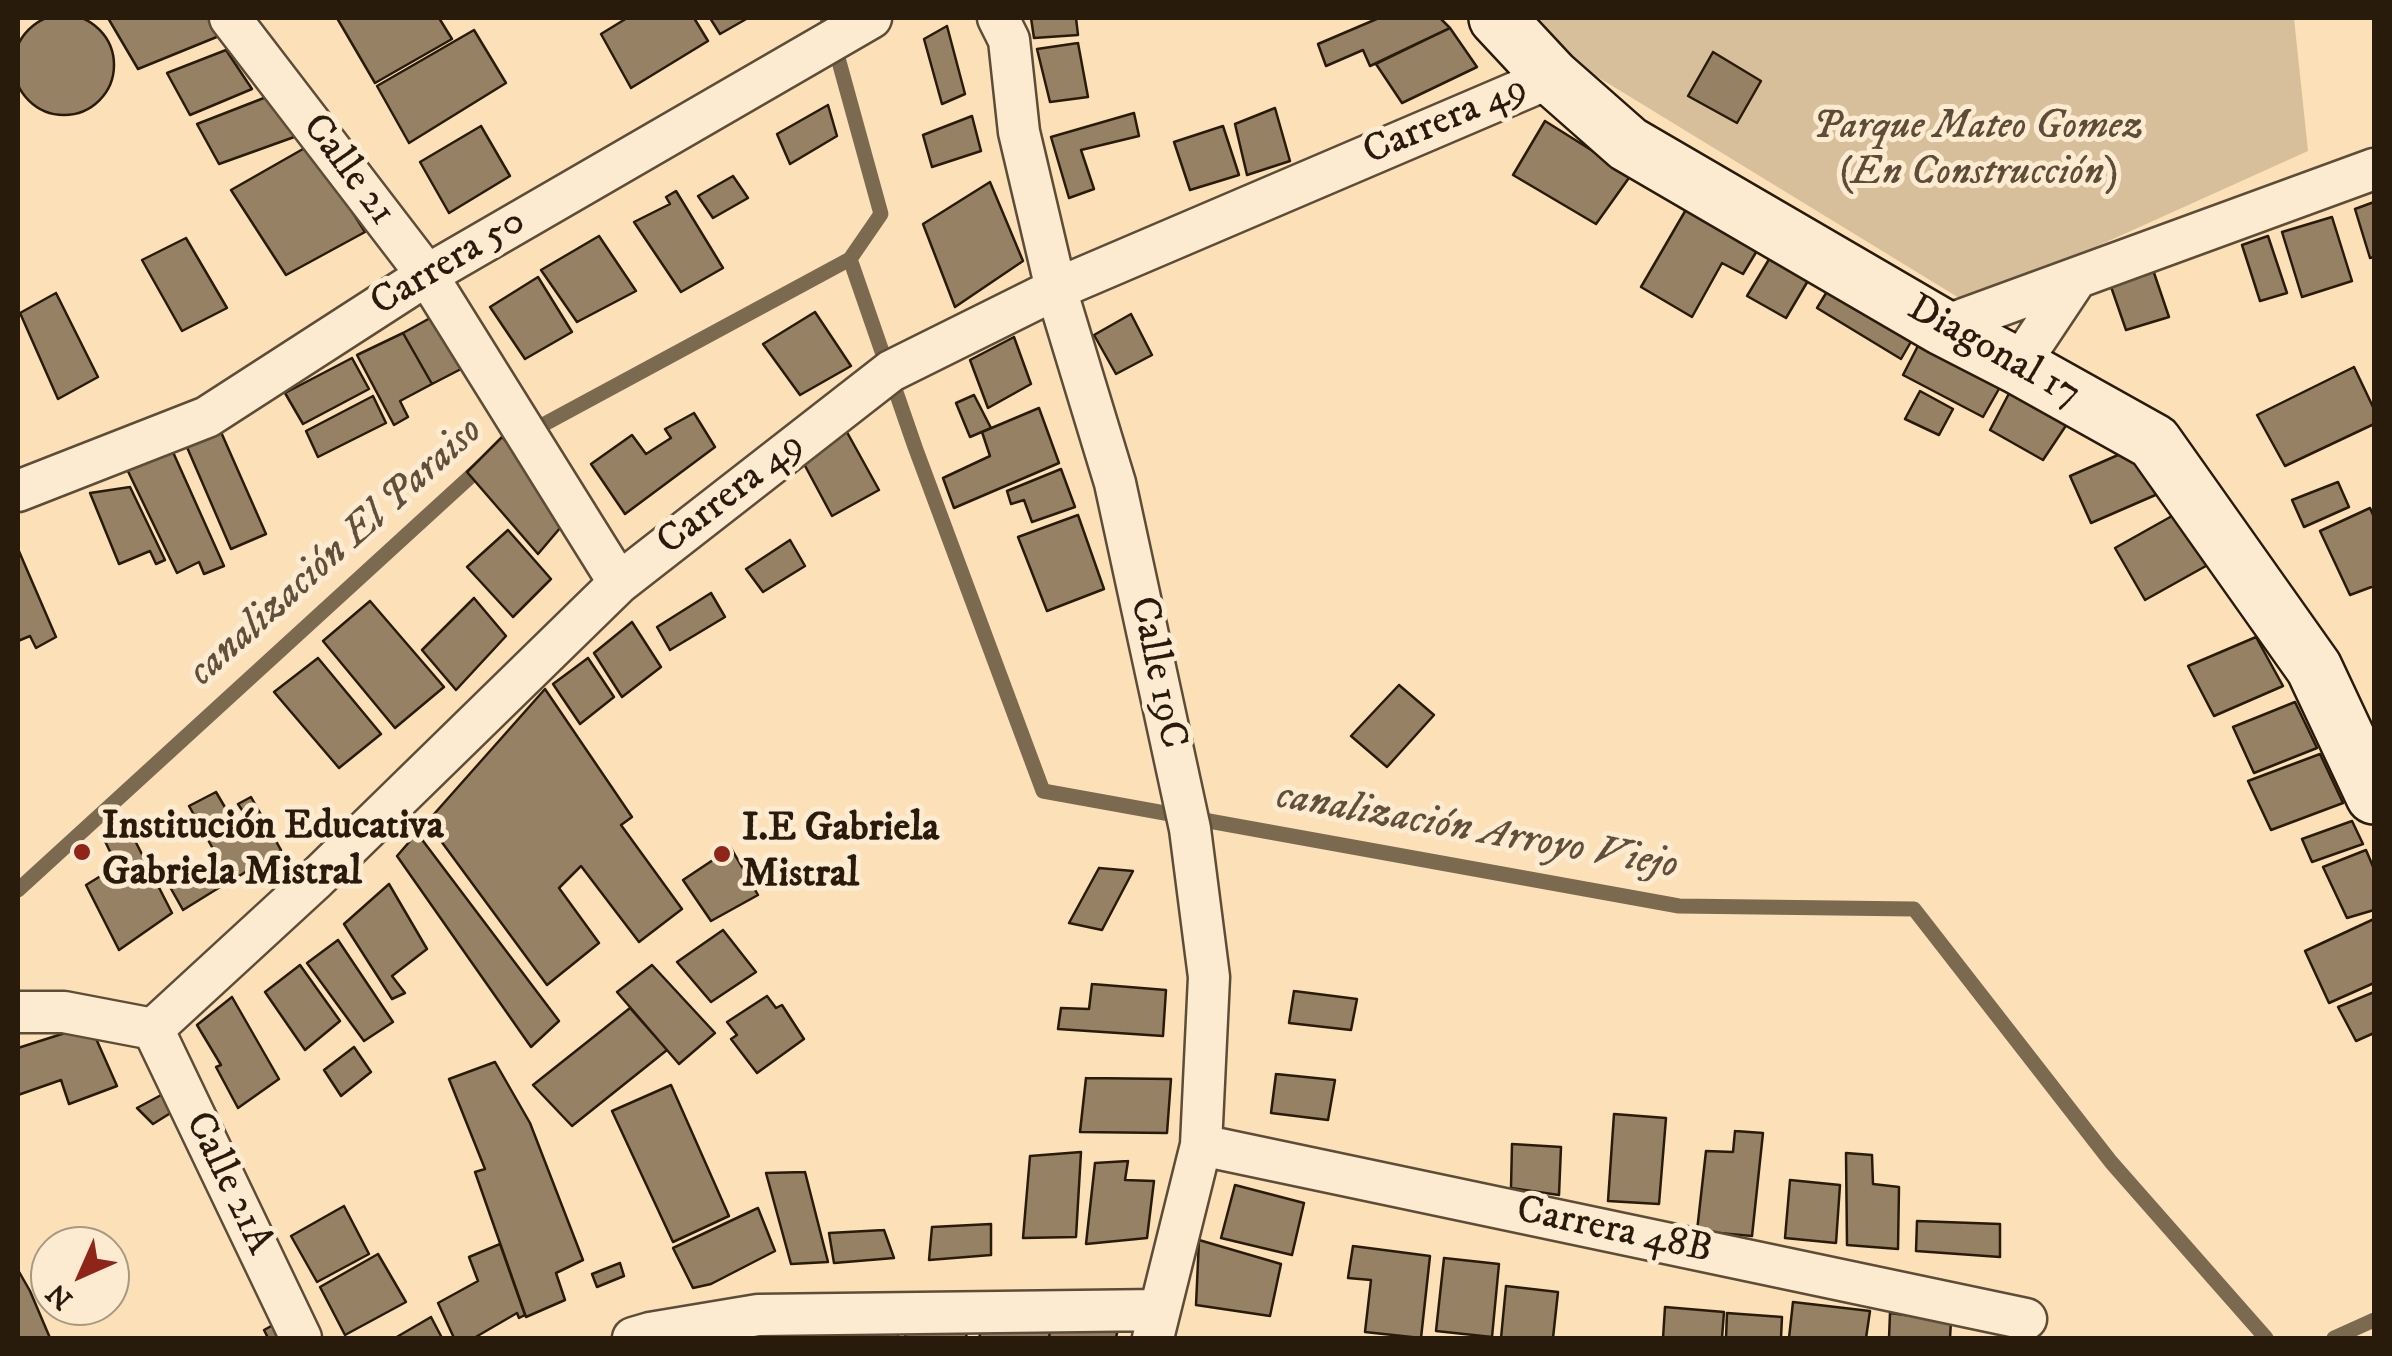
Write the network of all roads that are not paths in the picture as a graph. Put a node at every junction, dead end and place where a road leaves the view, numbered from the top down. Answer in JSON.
{"nodes":[{"id":1,"x":230,"y":18,"type":"edge"},
{"id":2,"x":998,"y":18,"type":"edge"},
{"id":3,"x":1497,"y":18,"type":"edge"},
{"id":4,"x":862,"y":23,"type":"edge"},
{"id":5,"x":1552,"y":77,"type":"junction"},
{"id":6,"x":2374,"y":169,"type":"edge"},
{"id":7,"x":427,"y":275,"type":"junction"},
{"id":8,"x":2076,"y":278,"type":"junction"},
{"id":9,"x":1056,"y":289,"type":"junction"},
{"id":10,"x":1942,"y":328,"type":"junction"},
{"id":11,"x":2018,"y":366,"type":"junction"},
{"id":12,"x":18,"y":491,"type":"edge"},
{"id":13,"x":618,"y":583,"type":"junction"},
{"id":14,"x":2374,"y":796,"type":"edge"},
{"id":15,"x":18,"y":1012,"type":"edge"},
{"id":16,"x":153,"y":1030,"type":"junction"},
{"id":17,"x":1202,"y":1145,"type":"junction"},
{"id":18,"x":2026,"y":1318,"type":"dead end"},
{"id":19,"x":1156,"y":1324,"type":"edge"},
{"id":20,"x":301,"y":1338,"type":"edge"},
{"id":21,"x":633,"y":1338,"type":"edge"}],
"edges":[{"from":1,"to":7,"type":"street","name":"Calle 21"},
{"from":2,"to":9,"type":"street","name":"Calle 19C"},
{"from":3,"to":5,"type":"street","name":"Diagonal 17"},
{"from":4,"to":7,"type":"street","name":"Carrera 50"},
{"from":5,"to":9,"type":"street","name":"Carrera 49"},
{"from":5,"to":10,"type":"street","name":"Diagonal 17"},
{"from":6,"to":8,"type":"street"},
{"from":7,"to":12,"type":"street","name":"Carrera 50"},
{"from":7,"to":13,"type":"street","name":"Calle 21"},
{"from":8,"to":10,"type":"street"},
{"from":8,"to":11,"type":"street"},
{"from":9,"to":13,"type":"street","name":"Carrera 49"},
{"from":9,"to":17,"type":"street","name":"Calle 19C"},
{"from":10,"to":11,"type":"street","name":"Diagonal 17"},
{"from":11,"to":14,"type":"street","name":"Diagonal 17"},
{"from":13,"to":16,"type":"street","name":"Carrera 49"},
{"from":15,"to":16,"type":"street"},
{"from":16,"to":20,"type":"street","name":"Calle 21A"},
{"from":17,"to":18,"type":"street","name":"Carrera 48B"},
{"from":17,"to":19,"type":"street","name":"Calle 19C"},
{"from":19,"to":21,"type":"street"}]}
